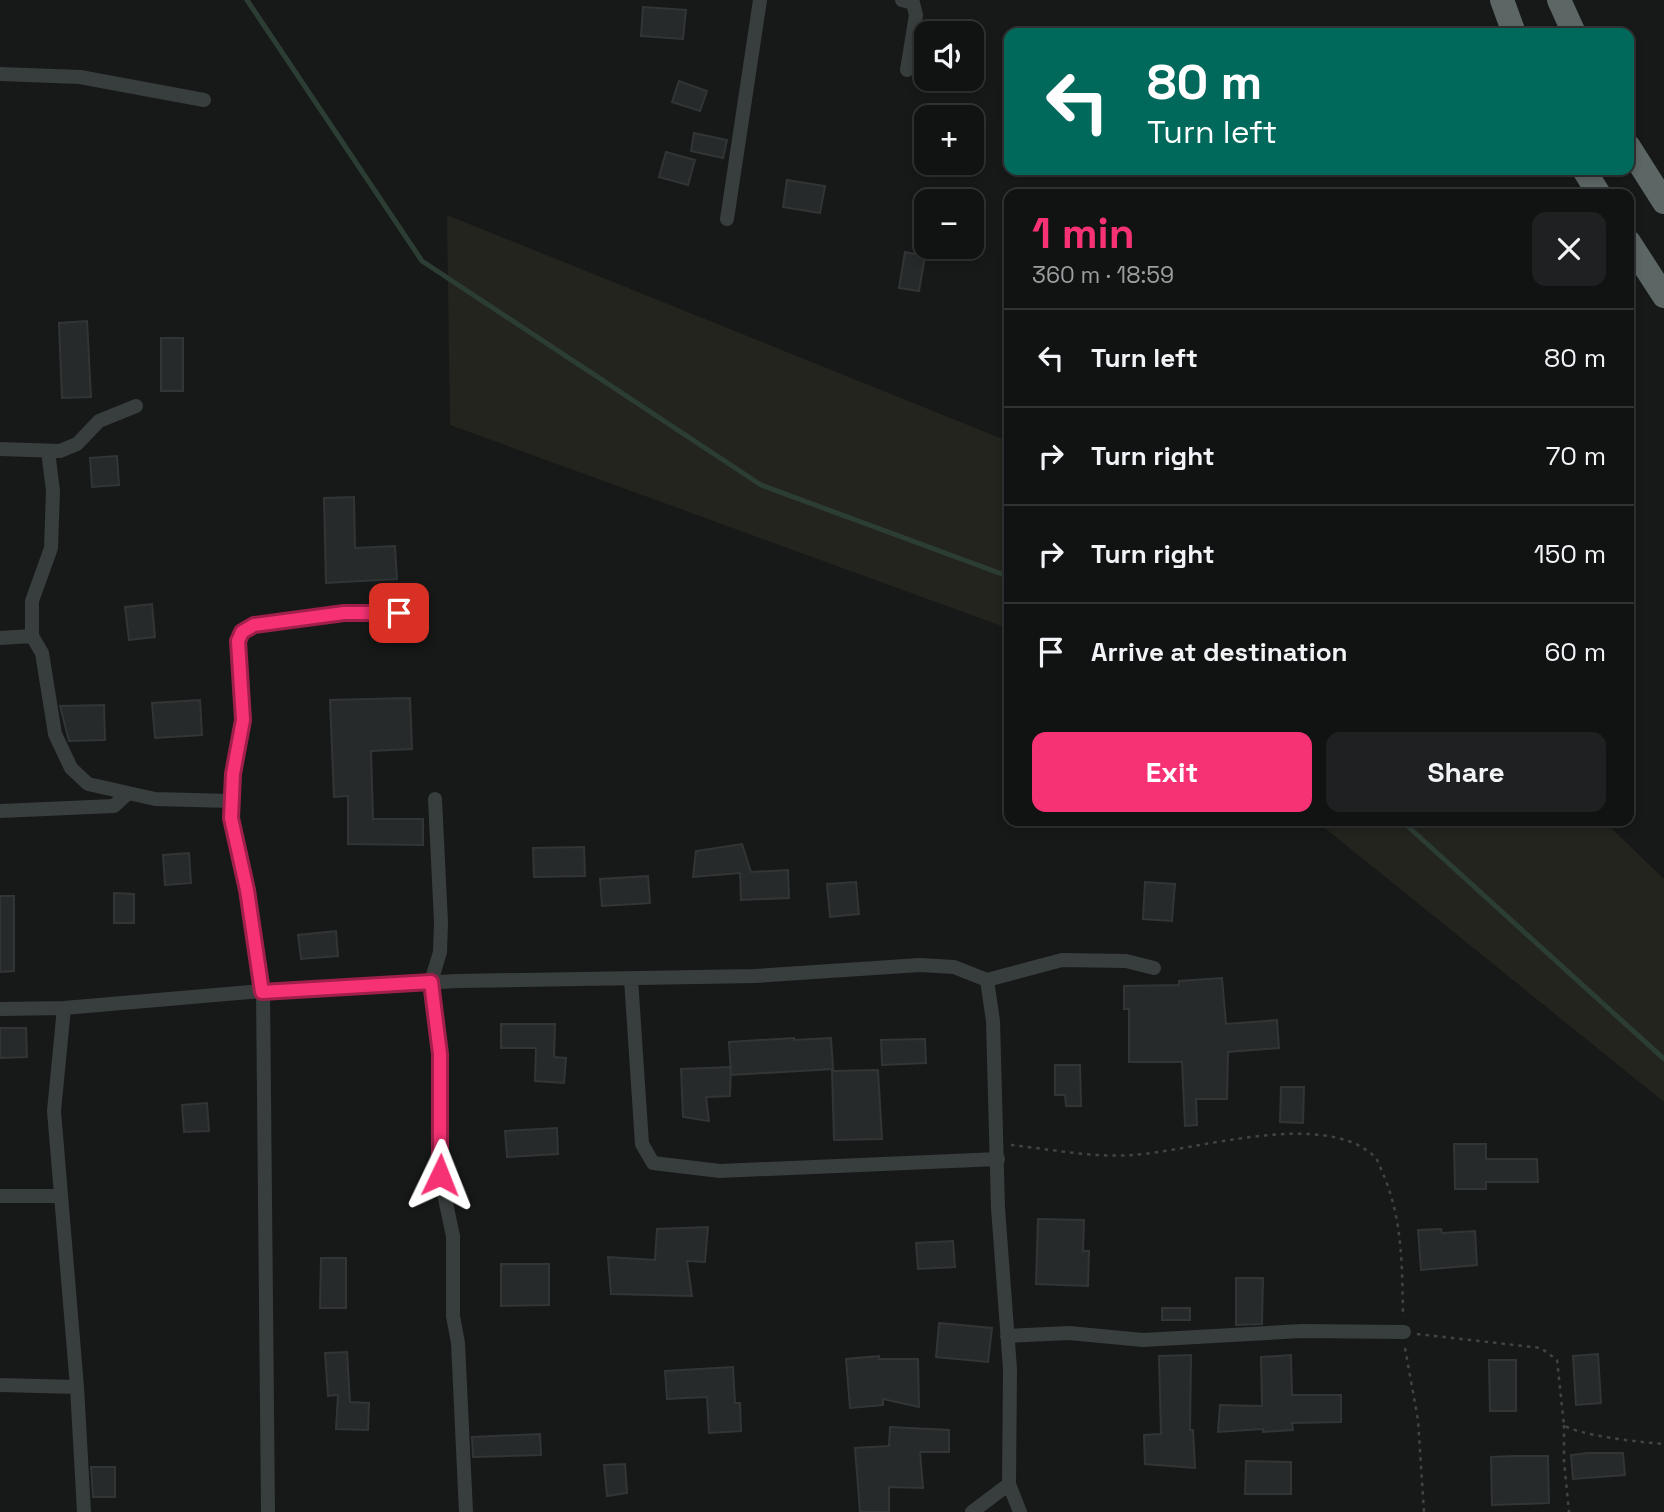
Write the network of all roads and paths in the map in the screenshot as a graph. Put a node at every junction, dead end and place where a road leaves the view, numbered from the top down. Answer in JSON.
{"nodes":[{"id":1,"x":760,"y":0,"type":"edge"},
{"id":2,"x":902,"y":0,"type":"edge"},
{"id":3,"x":1502,"y":0,"type":"edge"},
{"id":4,"x":1559,"y":0,"type":"edge"},
{"id":5,"x":1512,"y":28,"type":"edge"},
{"id":6,"x":1572,"y":28,"type":"edge"},
{"id":7,"x":906,"y":70,"type":"dead end"},
{"id":8,"x":0,"y":74,"type":"edge"},
{"id":9,"x":204,"y":100,"type":"dead end"},
{"id":10,"x":1634,"y":155,"type":"edge"},
{"id":11,"x":1664,"y":202,"type":"edge"},
{"id":12,"x":727,"y":219,"type":"dead end"},
{"id":13,"x":1634,"y":250,"type":"edge"},
{"id":14,"x":1664,"y":296,"type":"edge"},
{"id":15,"x":136,"y":406,"type":"dead end"},
{"id":16,"x":0,"y":449,"type":"edge"},
{"id":17,"x":48,"y":451,"type":"junction"},
{"id":18,"x":399,"y":613,"type":"dead end"},
{"id":19,"x":32,"y":636,"type":"junction"},
{"id":20,"x":0,"y":638,"type":"edge"},
{"id":21,"x":128,"y":793,"type":"junction"},
{"id":22,"x":435,"y":799,"type":"dead end"},
{"id":23,"x":232,"y":801,"type":"junction"},
{"id":24,"x":0,"y":811,"type":"edge"},
{"id":25,"x":1154,"y":968,"type":"dead end"},
{"id":26,"x":631,"y":979,"type":"junction"},
{"id":27,"x":987,"y":980,"type":"junction"},
{"id":28,"x":431,"y":982,"type":"junction"},
{"id":29,"x":262,"y":992,"type":"junction"},
{"id":30,"x":0,"y":1009,"type":"edge"},
{"id":31,"x":64,"y":1009,"type":"junction"},
{"id":32,"x":997,"y":1151,"type":"junction"},
{"id":33,"x":0,"y":1196,"type":"edge"},
{"id":34,"x":61,"y":1196,"type":"junction"},
{"id":35,"x":1404,"y":1332,"type":"junction"},
{"id":36,"x":1007,"y":1336,"type":"junction"},
{"id":37,"x":0,"y":1385,"type":"edge"},
{"id":38,"x":77,"y":1387,"type":"junction"},
{"id":39,"x":1564,"y":1425,"type":"junction"},
{"id":40,"x":1664,"y":1444,"type":"edge"},
{"id":41,"x":1009,"y":1484,"type":"junction"},
{"id":42,"x":84,"y":1512,"type":"edge"},
{"id":43,"x":268,"y":1512,"type":"edge"},
{"id":44,"x":466,"y":1512,"type":"edge"},
{"id":45,"x":972,"y":1512,"type":"edge"},
{"id":46,"x":1020,"y":1512,"type":"edge"},
{"id":47,"x":1424,"y":1512,"type":"edge"},
{"id":48,"x":1569,"y":1512,"type":"edge"}],
"edges":[{"from":1,"to":12,"type":"street"},
{"from":2,"to":7,"type":"street"},
{"from":3,"to":5,"type":"highway"},
{"from":4,"to":6,"type":"highway"},
{"from":8,"to":9,"type":"street"},
{"from":10,"to":11,"type":"highway"},
{"from":13,"to":14,"type":"highway"},
{"from":15,"to":17,"type":"street"},
{"from":16,"to":17,"type":"street"},
{"from":17,"to":19,"type":"street"},
{"from":18,"to":23,"type":"street"},
{"from":19,"to":20,"type":"street"},
{"from":19,"to":21,"type":"street"},
{"from":21,"to":23,"type":"street"},
{"from":21,"to":24,"type":"street"},
{"from":22,"to":28,"type":"street"},
{"from":23,"to":29,"type":"street"},
{"from":25,"to":27,"type":"street"},
{"from":26,"to":27,"type":"street"},
{"from":26,"to":28,"type":"street"},
{"from":26,"to":32,"type":"street"},
{"from":27,"to":32,"type":"street"},
{"from":28,"to":29,"type":"street"},
{"from":28,"to":44,"type":"street"},
{"from":29,"to":31,"type":"street"},
{"from":29,"to":43,"type":"street"},
{"from":30,"to":31,"type":"street"},
{"from":31,"to":34,"type":"street"},
{"from":32,"to":35,"type":"path"},
{"from":32,"to":36,"type":"street"},
{"from":33,"to":34,"type":"street"},
{"from":34,"to":38,"type":"street"},
{"from":35,"to":36,"type":"street"},
{"from":35,"to":39,"type":"path"},
{"from":35,"to":47,"type":"path"},
{"from":36,"to":41,"type":"street"},
{"from":37,"to":38,"type":"street"},
{"from":38,"to":42,"type":"street"},
{"from":39,"to":40,"type":"path"},
{"from":39,"to":48,"type":"path"},
{"from":41,"to":45,"type":"street"},
{"from":41,"to":46,"type":"street"}]}
